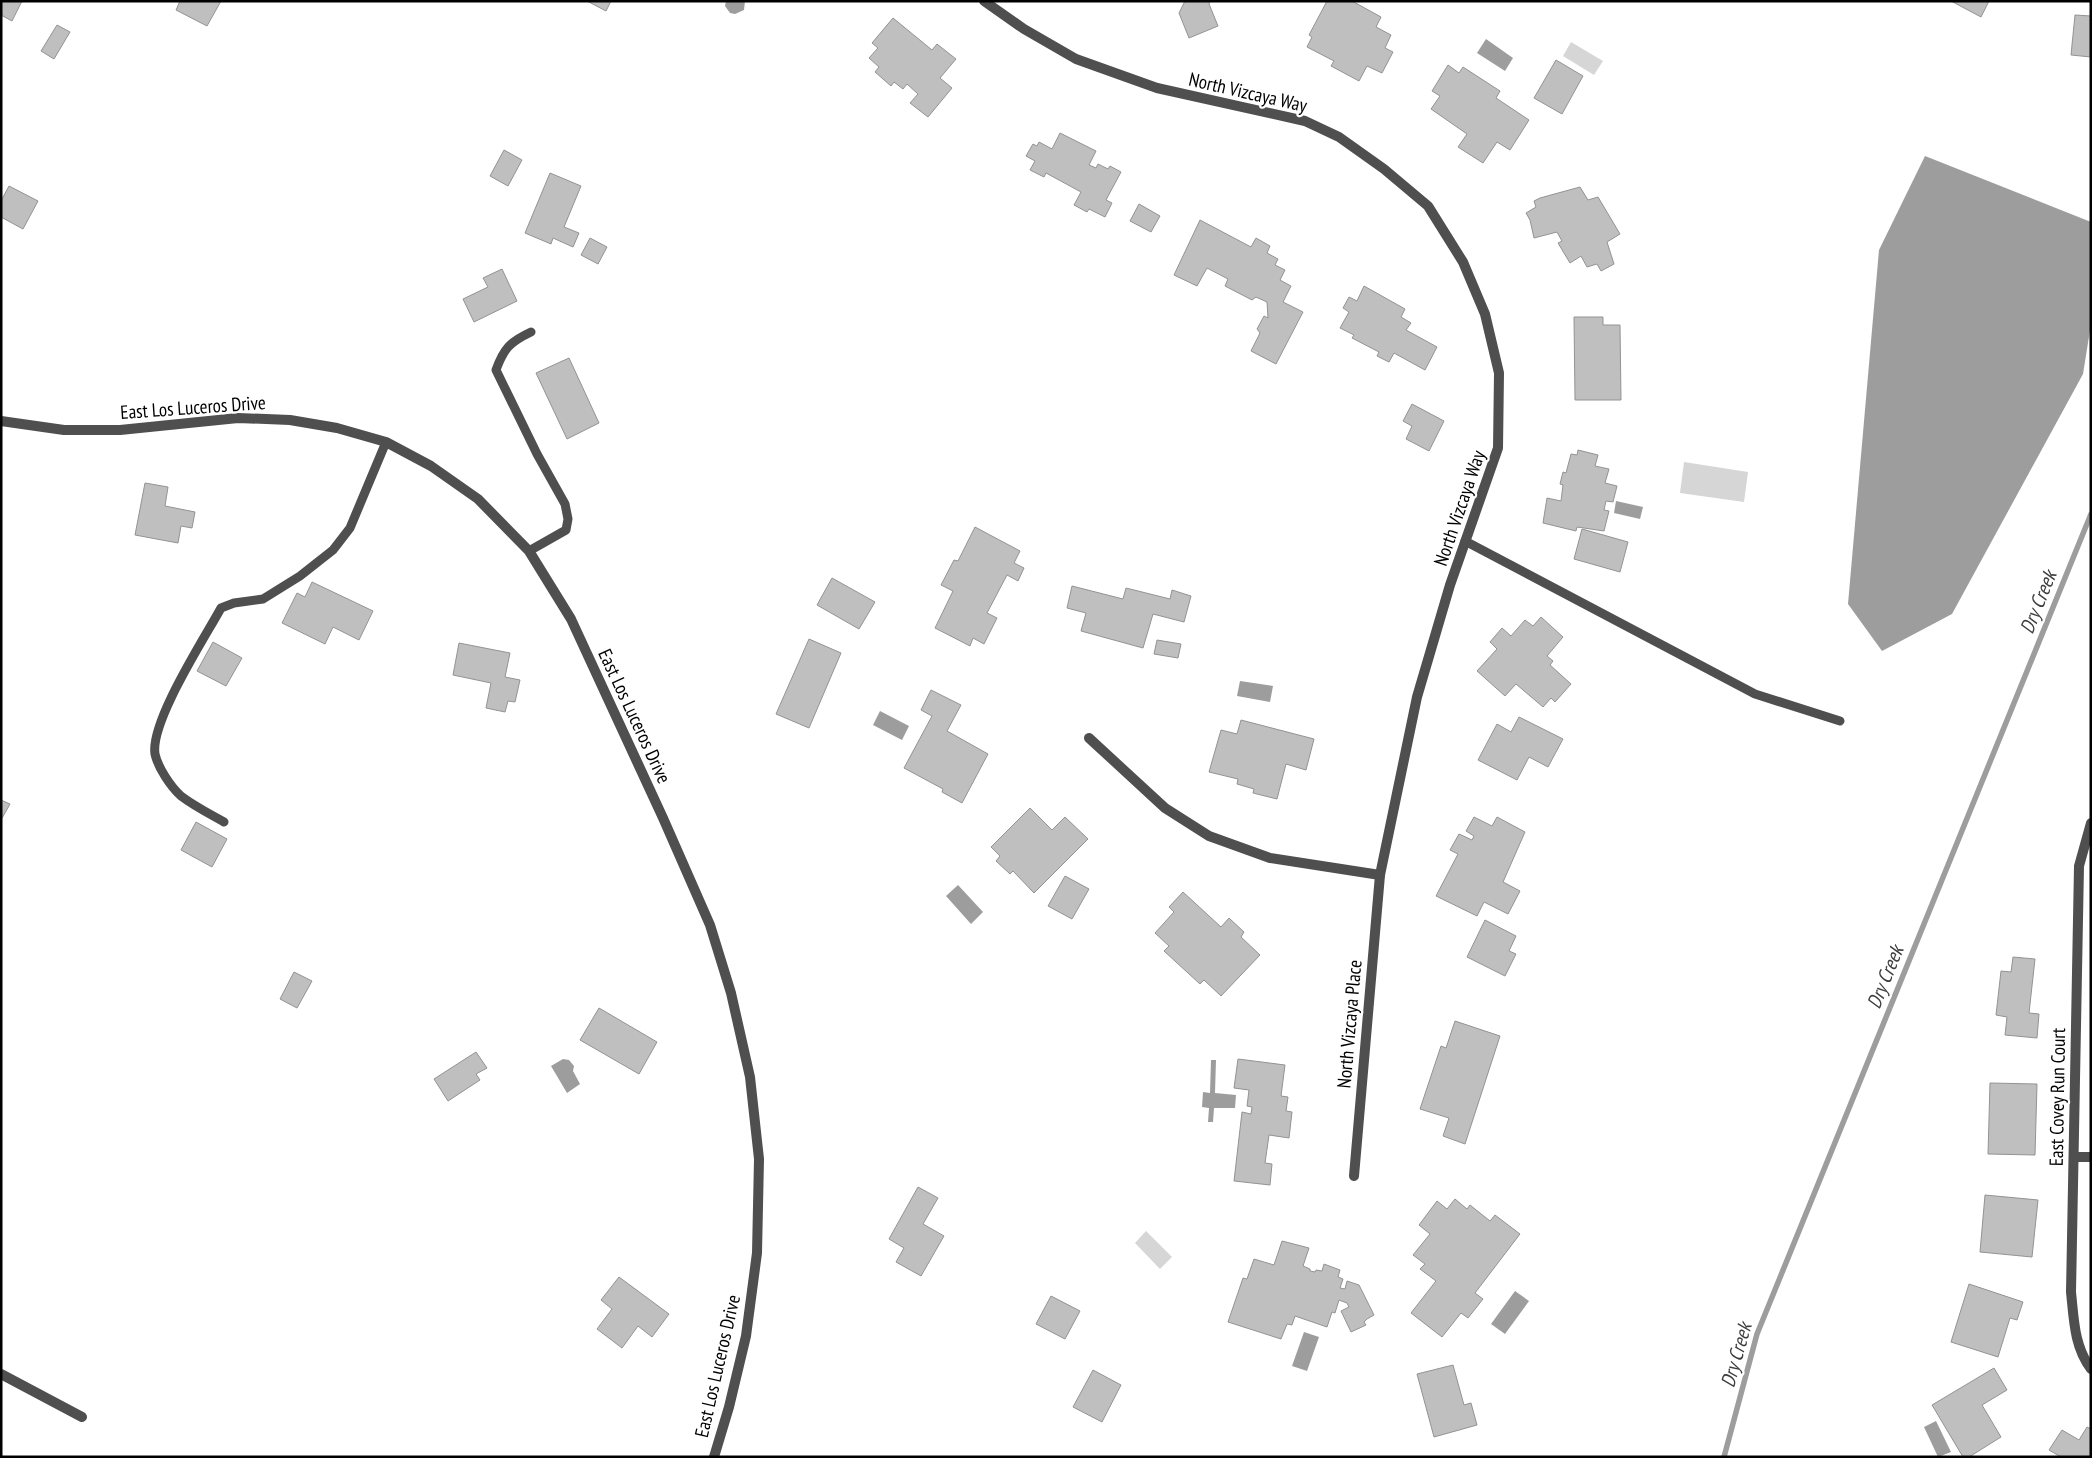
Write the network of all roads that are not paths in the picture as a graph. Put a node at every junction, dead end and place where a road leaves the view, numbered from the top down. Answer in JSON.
{"nodes":[{"id":1,"x":984,"y":1,"type":"edge"},
{"id":2,"x":531,"y":332,"type":"dead end"},
{"id":3,"x":1,"y":421,"type":"edge"},
{"id":4,"x":386,"y":442,"type":"junction"},
{"id":5,"x":1465,"y":541,"type":"junction"},
{"id":6,"x":529,"y":551,"type":"junction"},
{"id":7,"x":1840,"y":721,"type":"dead end"},
{"id":8,"x":1089,"y":738,"type":"dead end"},
{"id":9,"x":224,"y":822,"type":"dead end"},
{"id":10,"x":2091,"y":823,"type":"edge"},
{"id":11,"x":1380,"y":876,"type":"junction"},
{"id":12,"x":2074,"y":1157,"type":"junction"},
{"id":13,"x":2091,"y":1157,"type":"edge"},
{"id":14,"x":1354,"y":1176,"type":"dead end"},
{"id":15,"x":2091,"y":1369,"type":"edge"},
{"id":16,"x":1,"y":1374,"type":"edge"},
{"id":17,"x":82,"y":1417,"type":"dead end"},
{"id":18,"x":714,"y":1457,"type":"edge"}],
"edges":[{"from":1,"to":5,"type":"street","name":"North Vizcaya Way"},
{"from":2,"to":6,"type":"lane"},
{"from":3,"to":4,"type":"street","name":"East Los Luceros Drive"},
{"from":4,"to":6,"type":"street","name":"East Los Luceros Drive"},
{"from":4,"to":9,"type":"lane"},
{"from":5,"to":7,"type":"lane"},
{"from":5,"to":11,"type":"street","name":"North Vizcaya Way"},
{"from":6,"to":18,"type":"street","name":"East Los Luceros Drive"},
{"from":8,"to":11,"type":"street"},
{"from":10,"to":12,"type":"street","name":"East Covey Run Court"},
{"from":11,"to":14,"type":"street","name":"North Vizcaya Place"},
{"from":12,"to":13,"type":"street"},
{"from":12,"to":15,"type":"street","name":"East Covey Run Court"},
{"from":16,"to":17,"type":"street"}]}
